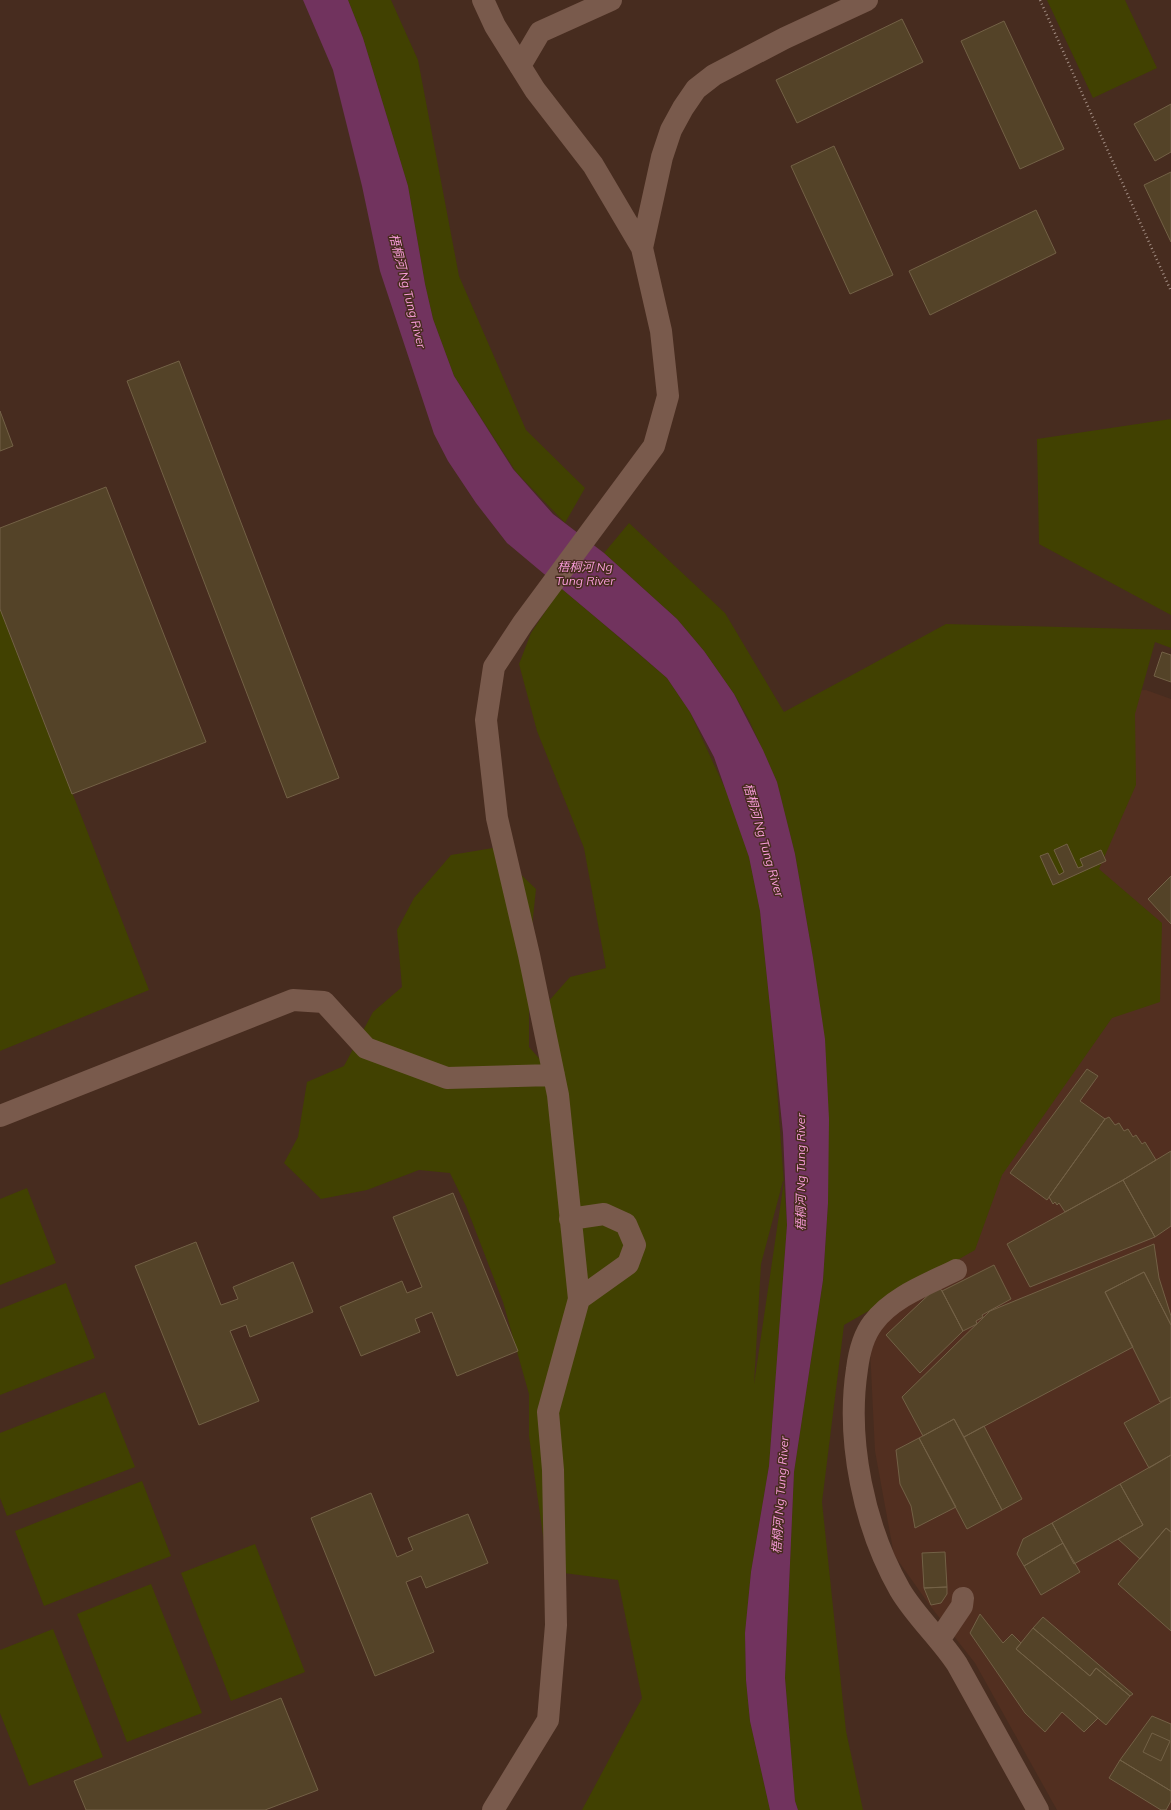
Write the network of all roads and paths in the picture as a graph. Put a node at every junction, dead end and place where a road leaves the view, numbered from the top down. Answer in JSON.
{"nodes":[{"id":1,"x":483,"y":0,"type":"edge"},
{"id":2,"x":611,"y":0,"type":"edge"},
{"id":3,"x":867,"y":0,"type":"edge"},
{"id":4,"x":1040,"y":0,"type":"edge"},
{"id":5,"x":520,"y":66,"type":"junction"},
{"id":6,"x":642,"y":248,"type":"junction"},
{"id":7,"x":1171,"y":291,"type":"edge"},
{"id":8,"x":554,"y":1075,"type":"junction"},
{"id":9,"x":0,"y":1116,"type":"edge"},
{"id":10,"x":570,"y":1219,"type":"junction"},
{"id":11,"x":956,"y":1270,"type":"dead end"},
{"id":12,"x":579,"y":1300,"type":"junction"},
{"id":13,"x":963,"y":1598,"type":"dead end"},
{"id":14,"x":939,"y":1640,"type":"junction"},
{"id":15,"x":493,"y":1810,"type":"edge"},
{"id":16,"x":1038,"y":1810,"type":"edge"}],
"edges":[{"from":1,"to":5,"type":"lane"},
{"from":2,"to":5,"type":"lane"},
{"from":3,"to":6,"type":"lane"},
{"from":4,"to":7,"type":"path"},
{"from":5,"to":6,"type":"lane"},
{"from":6,"to":8,"type":"lane"},
{"from":8,"to":9,"type":"lane"},
{"from":8,"to":10,"type":"lane"},
{"from":10,"to":12,"type":"lane"},
{"from":10,"to":12,"type":"lane"},
{"from":11,"to":14,"type":"lane"},
{"from":12,"to":15,"type":"lane"},
{"from":13,"to":14,"type":"lane"},
{"from":14,"to":16,"type":"lane"}]}
